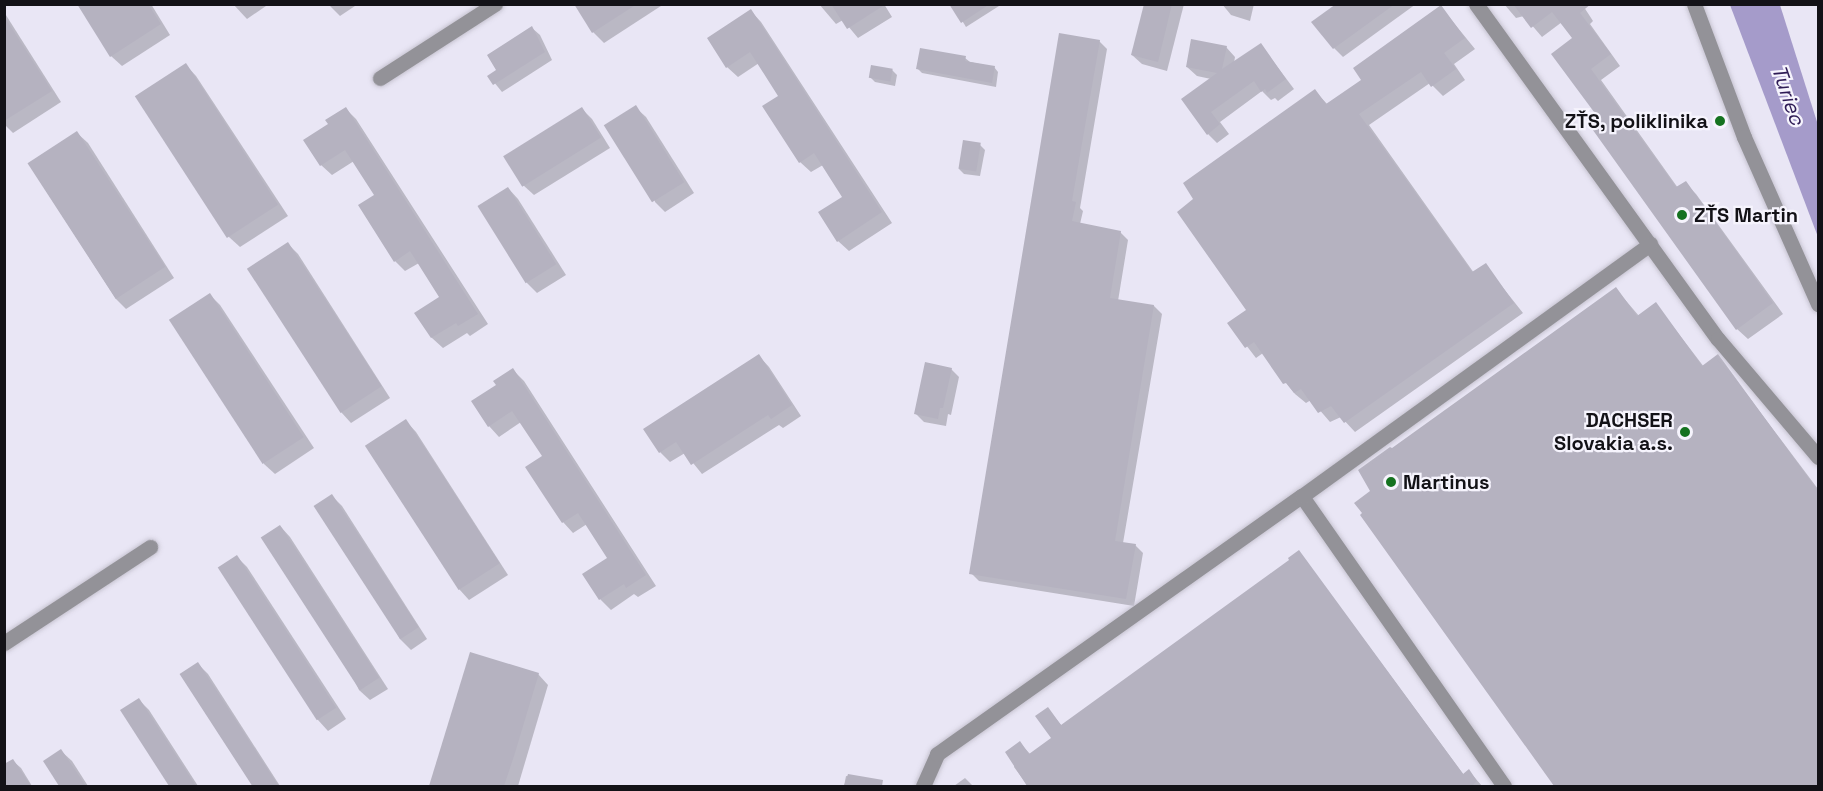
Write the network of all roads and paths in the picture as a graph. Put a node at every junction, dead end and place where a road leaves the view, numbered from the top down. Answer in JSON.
{"nodes":[{"id":1,"x":495,"y":4,"type":"edge"},
{"id":2,"x":1476,"y":4,"type":"edge"},
{"id":3,"x":1694,"y":4,"type":"edge"},
{"id":4,"x":381,"y":78,"type":"dead end"},
{"id":5,"x":1650,"y":244,"type":"junction"},
{"id":6,"x":1818,"y":304,"type":"edge"},
{"id":7,"x":1818,"y":457,"type":"edge"},
{"id":8,"x":1302,"y":496,"type":"junction"},
{"id":9,"x":150,"y":547,"type":"dead end"},
{"id":10,"x":4,"y":644,"type":"edge"},
{"id":11,"x":923,"y":786,"type":"edge"},
{"id":12,"x":1504,"y":786,"type":"edge"}],
"edges":[{"from":1,"to":4,"type":"street"},
{"from":2,"to":5,"type":"street"},
{"from":3,"to":6,"type":"street"},
{"from":5,"to":7,"type":"street"},
{"from":5,"to":8,"type":"street"},
{"from":8,"to":11,"type":"street"},
{"from":8,"to":12,"type":"street"},
{"from":9,"to":10,"type":"street"}]}
